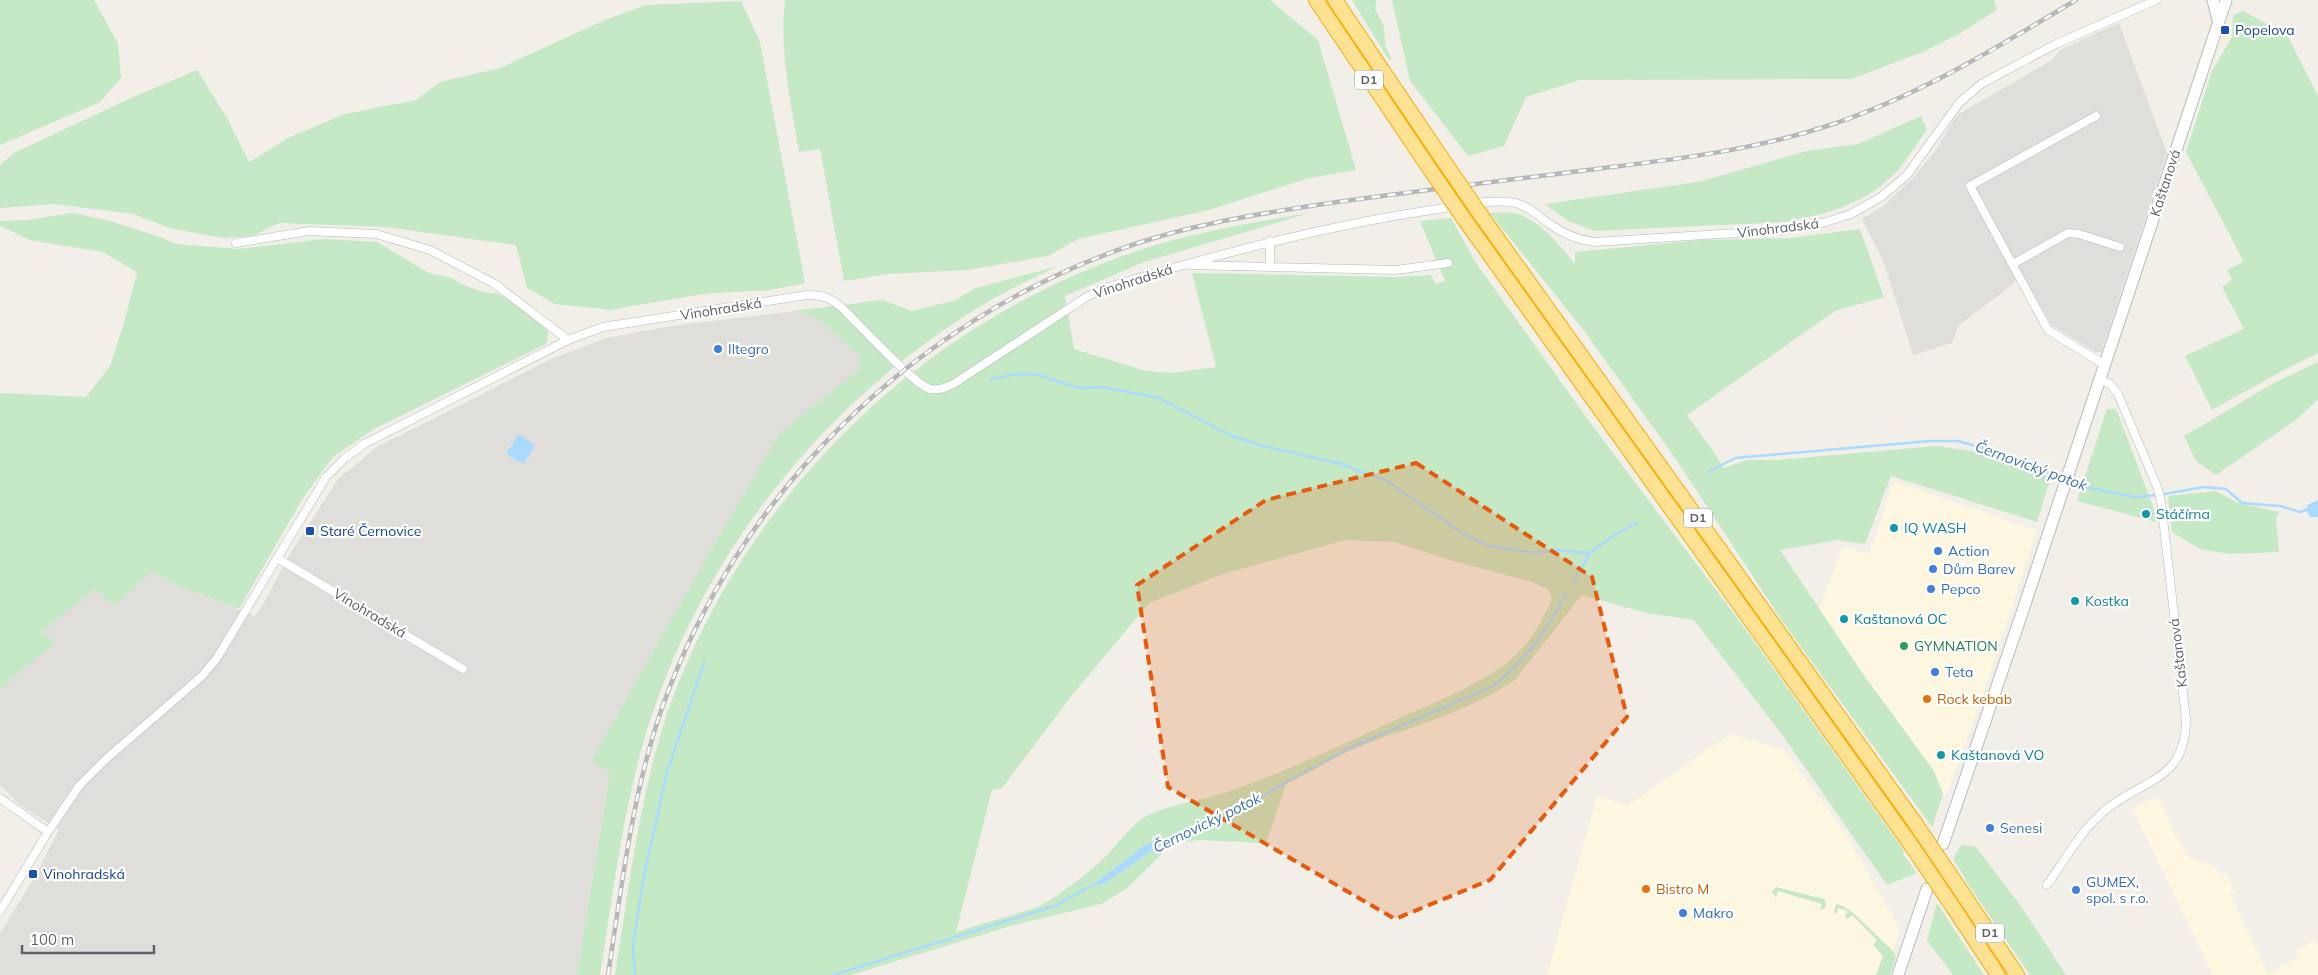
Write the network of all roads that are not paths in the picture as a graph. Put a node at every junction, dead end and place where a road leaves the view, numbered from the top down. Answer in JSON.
{"nodes":[{"id":1,"x":1316,"y":0,"type":"edge"},
{"id":2,"x":1335,"y":0,"type":"edge"},
{"id":3,"x":2156,"y":0,"type":"edge"},
{"id":4,"x":2214,"y":0,"type":"edge"},
{"id":5,"x":2226,"y":0,"type":"edge"},
{"id":6,"x":2218,"y":23,"type":"junction"},
{"id":7,"x":2096,"y":116,"type":"dead end"},
{"id":8,"x":1444,"y":208,"type":"dead end"},
{"id":9,"x":1482,"y":208,"type":"junction"},
{"id":10,"x":1270,"y":241,"type":"junction"},
{"id":11,"x":236,"y":243,"type":"dead end"},
{"id":12,"x":2120,"y":247,"type":"dead end"},
{"id":13,"x":1448,"y":263,"type":"dead end"},
{"id":14,"x":2013,"y":264,"type":"junction"},
{"id":15,"x":1180,"y":265,"type":"junction"},
{"id":16,"x":1270,"y":266,"type":"junction"},
{"id":17,"x":568,"y":340,"type":"junction"},
{"id":18,"x":2105,"y":366,"type":"junction"},
{"id":19,"x":2100,"y":380,"type":"junction"},
{"id":20,"x":277,"y":558,"type":"junction"},
{"id":21,"x":463,"y":669,"type":"dead end"},
{"id":22,"x":0,"y":798,"type":"edge"},
{"id":23,"x":48,"y":832,"type":"junction"},
{"id":24,"x":1943,"y":844,"type":"dead end"},
{"id":25,"x":2047,"y":885,"type":"dead end"},
{"id":26,"x":1928,"y":889,"type":"dead end"},
{"id":27,"x":0,"y":911,"type":"edge"},
{"id":28,"x":1898,"y":975,"type":"edge"},
{"id":29,"x":1998,"y":975,"type":"edge"},
{"id":30,"x":2017,"y":975,"type":"edge"}],
"edges":[{"from":1,"to":29,"type":"highway","number":"D1","bridge":true},
{"from":2,"to":9,"type":"highway","number":"D1","bridge":true},
{"from":3,"to":9,"type":"street","name":"Vinohradská"},
{"from":4,"to":6,"type":"main road"},
{"from":5,"to":6,"type":"main road","name":"Kaštanová"},
{"from":6,"to":18,"type":"main road","name":"Kaštanová"},
{"from":7,"to":14,"type":"street"},
{"from":8,"to":10,"type":"street","name":"Vinohradská"},
{"from":9,"to":30,"type":"highway","number":"D1","bridge":true},
{"from":10,"to":15,"type":"street","name":"Vinohradská"},
{"from":10,"to":16,"type":"street"},
{"from":11,"to":17,"type":"street"},
{"from":12,"to":14,"type":"street"},
{"from":13,"to":16,"type":"street","name":"Vinohradská"},
{"from":14,"to":18,"type":"street"},
{"from":15,"to":16,"type":"street","name":"Vinohradská"},
{"from":15,"to":17,"type":"street","name":"Vinohradská"},
{"from":17,"to":20,"type":"street","name":"Vinohradská"},
{"from":18,"to":19,"type":"main road","name":"Kaštanová"},
{"from":19,"to":24,"type":"main road","name":"Kaštanová"},
{"from":19,"to":25,"type":"street","name":"Kaštanová"},
{"from":20,"to":21,"type":"street","name":"Vinohradská"},
{"from":20,"to":23,"type":"street","name":"Vinohradská"},
{"from":22,"to":23,"type":"street"},
{"from":23,"to":27,"type":"street","name":"Vinohradská"},
{"from":26,"to":28,"type":"main road"}]}
